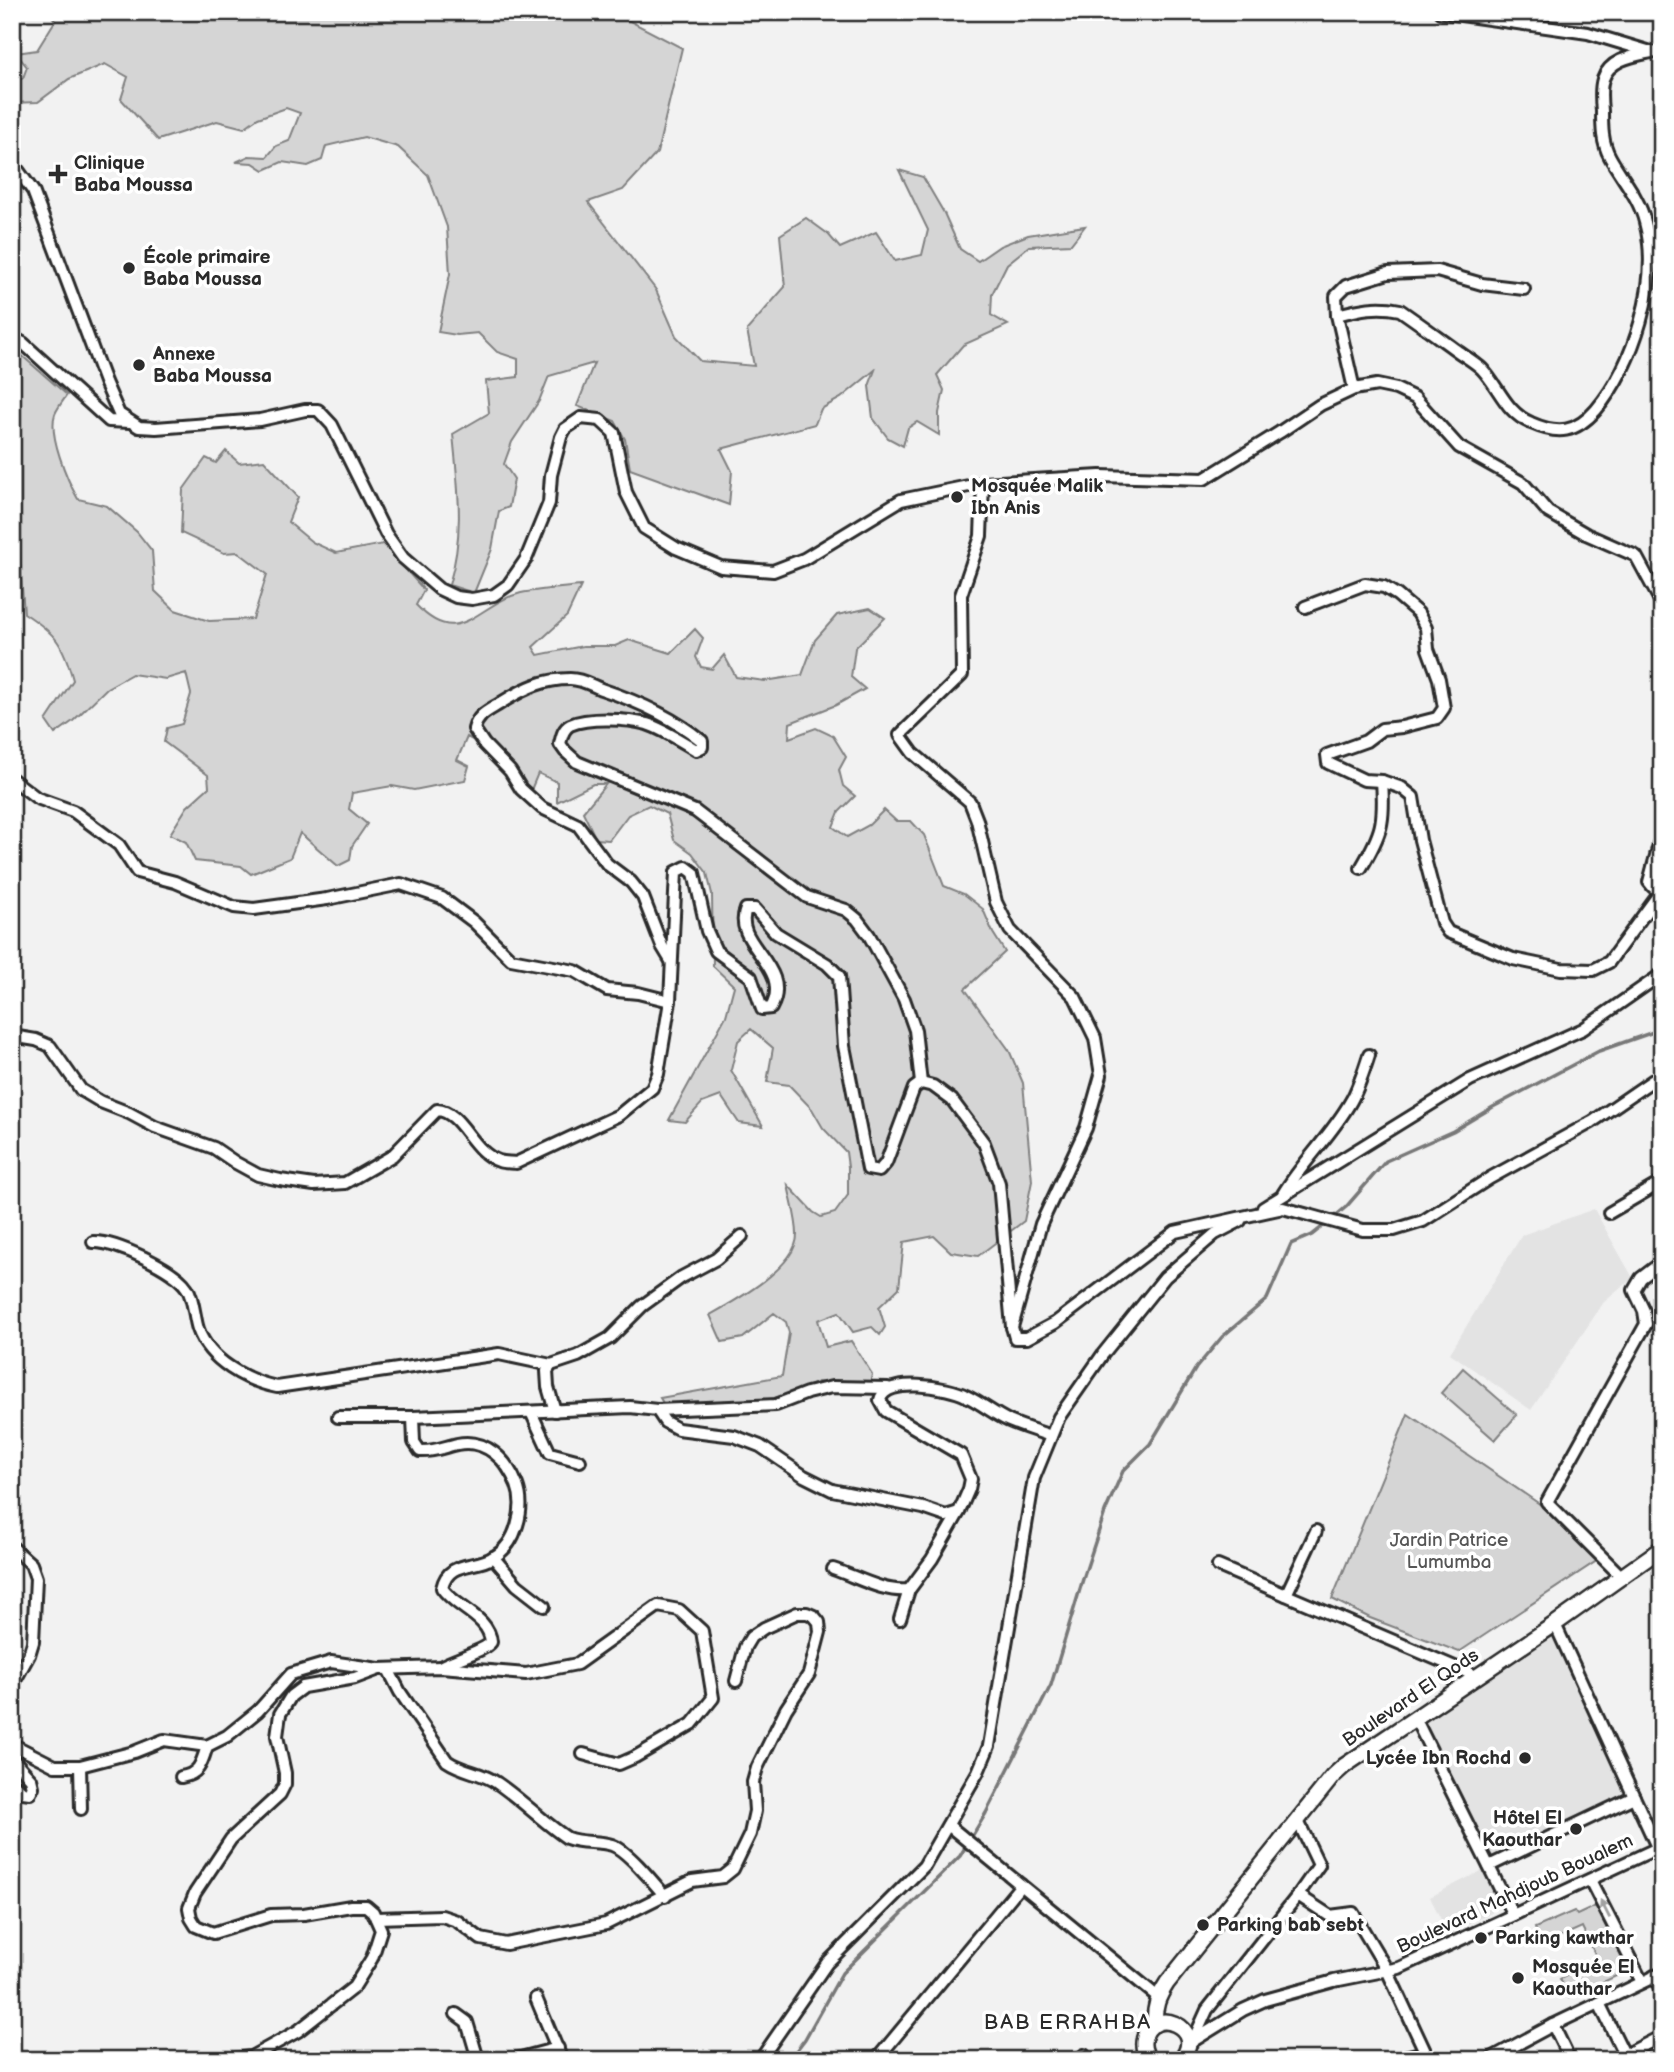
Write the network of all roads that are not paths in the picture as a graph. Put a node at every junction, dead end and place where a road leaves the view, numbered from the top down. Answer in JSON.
{"nodes":[{"id":1,"x":1440,"y":12,"type":"edge"},
{"id":2,"x":1656,"y":52,"type":"edge"},
{"id":3,"x":12,"y":162,"type":"edge"},
{"id":4,"x":1524,"y":289,"type":"dead end"},
{"id":5,"x":1337,"y":315,"type":"junction"},
{"id":6,"x":12,"y":337,"type":"edge"},
{"id":7,"x":1354,"y":389,"type":"junction"},
{"id":8,"x":132,"y":423,"type":"junction"},
{"id":9,"x":983,"y":483,"type":"junction"},
{"id":10,"x":1662,"y":604,"type":"edge"},
{"id":11,"x":1305,"y":607,"type":"dead end"},
{"id":12,"x":12,"y":779,"type":"edge"},
{"id":13,"x":1382,"y":781,"type":"junction"},
{"id":14,"x":1662,"y":833,"type":"edge"},
{"id":15,"x":1361,"y":868,"type":"dead end"},
{"id":16,"x":1662,"y":889,"type":"edge"},
{"id":17,"x":671,"y":961,"type":"junction"},
{"id":18,"x":1662,"y":974,"type":"edge"},
{"id":19,"x":670,"y":1001,"type":"junction"},
{"id":20,"x":12,"y":1036,"type":"edge"},
{"id":21,"x":1369,"y":1055,"type":"dead end"},
{"id":22,"x":1662,"y":1074,"type":"edge"},
{"id":23,"x":921,"y":1083,"type":"junction"},
{"id":24,"x":1662,"y":1182,"type":"edge"},
{"id":25,"x":1282,"y":1203,"type":"junction"},
{"id":26,"x":1255,"y":1213,"type":"junction"},
{"id":27,"x":1609,"y":1213,"type":"dead end"},
{"id":28,"x":742,"y":1236,"type":"dead end"},
{"id":29,"x":93,"y":1242,"type":"dead end"},
{"id":30,"x":1662,"y":1262,"type":"edge"},
{"id":31,"x":1012,"y":1327,"type":"junction"},
{"id":32,"x":551,"y":1365,"type":"junction"},
{"id":33,"x":888,"y":1388,"type":"junction"},
{"id":34,"x":657,"y":1410,"type":"junction"},
{"id":35,"x":555,"y":1411,"type":"junction"},
{"id":36,"x":531,"y":1412,"type":"junction"},
{"id":37,"x":338,"y":1417,"type":"dead end"},
{"id":38,"x":413,"y":1417,"type":"junction"},
{"id":39,"x":1051,"y":1436,"type":"junction"},
{"id":40,"x":580,"y":1461,"type":"dead end"},
{"id":41,"x":960,"y":1513,"type":"junction"},
{"id":42,"x":1316,"y":1531,"type":"dead end"},
{"id":43,"x":1662,"y":1538,"type":"edge"},
{"id":44,"x":12,"y":1547,"type":"edge"},
{"id":45,"x":1656,"y":1551,"type":"edge"},
{"id":46,"x":494,"y":1557,"type":"junction"},
{"id":47,"x":1218,"y":1566,"type":"dead end"},
{"id":48,"x":833,"y":1569,"type":"dead end"},
{"id":49,"x":1620,"y":1575,"type":"junction"},
{"id":50,"x":909,"y":1590,"type":"junction"},
{"id":51,"x":1286,"y":1595,"type":"junction"},
{"id":52,"x":544,"y":1606,"type":"dead end"},
{"id":53,"x":901,"y":1619,"type":"dead end"},
{"id":54,"x":1555,"y":1623,"type":"junction"},
{"id":55,"x":441,"y":1667,"type":"junction"},
{"id":56,"x":384,"y":1669,"type":"junction"},
{"id":57,"x":1476,"y":1676,"type":"junction"},
{"id":58,"x":736,"y":1681,"type":"dead end"},
{"id":59,"x":12,"y":1686,"type":"edge"},
{"id":60,"x":1415,"y":1718,"type":"junction"},
{"id":61,"x":12,"y":1744,"type":"edge"},
{"id":62,"x":207,"y":1746,"type":"junction"},
{"id":63,"x":583,"y":1754,"type":"dead end"},
{"id":64,"x":12,"y":1758,"type":"edge"},
{"id":65,"x":80,"y":1766,"type":"junction"},
{"id":66,"x":181,"y":1777,"type":"dead end"},
{"id":67,"x":12,"y":1783,"type":"edge"},
{"id":68,"x":1634,"y":1797,"type":"junction"},
{"id":69,"x":81,"y":1810,"type":"dead end"},
{"id":70,"x":1297,"y":1819,"type":"junction"},
{"id":71,"x":948,"y":1825,"type":"junction"},
{"id":72,"x":1660,"y":1851,"type":"edge"},
{"id":73,"x":1489,"y":1866,"type":"junction"},
{"id":74,"x":1590,"y":1880,"type":"junction"},
{"id":75,"x":1021,"y":1885,"type":"junction"},
{"id":76,"x":1298,"y":1895,"type":"junction"},
{"id":77,"x":665,"y":1896,"type":"junction"},
{"id":78,"x":1513,"y":1915,"type":"junction"},
{"id":79,"x":376,"y":1918,"type":"junction"},
{"id":80,"x":1387,"y":1970,"type":"junction"},
{"id":81,"x":1658,"y":1975,"type":"edge"},
{"id":82,"x":1642,"y":1982,"type":"junction"},
{"id":83,"x":1662,"y":1993,"type":"edge"},
{"id":84,"x":1158,"y":1997,"type":"junction"},
{"id":85,"x":536,"y":1998,"type":"dead end"},
{"id":86,"x":1599,"y":2003,"type":"junction"},
{"id":87,"x":456,"y":2014,"type":"dead end"},
{"id":88,"x":1155,"y":2024,"type":"junction"},
{"id":89,"x":1553,"y":2025,"type":"junction"},
{"id":90,"x":1662,"y":2036,"type":"edge"},
{"id":91,"x":558,"y":2049,"type":"junction"},
{"id":92,"x":1188,"y":2049,"type":"edge"},
{"id":93,"x":1427,"y":2056,"type":"edge"},
{"id":94,"x":1622,"y":2058,"type":"edge"},
{"id":95,"x":879,"y":2059,"type":"edge"},
{"id":96,"x":227,"y":2060,"type":"edge"},
{"id":97,"x":484,"y":2060,"type":"edge"},
{"id":98,"x":513,"y":2060,"type":"edge"},
{"id":99,"x":562,"y":2060,"type":"edge"},
{"id":100,"x":761,"y":2060,"type":"edge"},
{"id":101,"x":1150,"y":2060,"type":"edge"},
{"id":102,"x":1392,"y":2060,"type":"edge"},
{"id":103,"x":1488,"y":2060,"type":"edge"},
{"id":104,"x":1570,"y":2060,"type":"edge"}],
"edges":[{"from":1,"to":2,"type":"street"},
{"from":2,"to":5,"type":"street"},
{"from":3,"to":8,"type":"street"},
{"from":4,"to":5,"type":"street"},
{"from":5,"to":7,"type":"street"},
{"from":6,"to":8,"type":"street"},
{"from":7,"to":9,"type":"street"},
{"from":7,"to":10,"type":"street"},
{"from":8,"to":9,"type":"street"},
{"from":9,"to":31,"type":"street"},
{"from":11,"to":13,"type":"street"},
{"from":12,"to":19,"type":"street"},
{"from":13,"to":15,"type":"street"},
{"from":13,"to":16,"type":"street"},
{"from":14,"to":16,"type":"street"},
{"from":17,"to":19,"type":"street"},
{"from":17,"to":23,"type":"street"},
{"from":17,"to":23,"type":"street"},
{"from":18,"to":25,"type":"street"},
{"from":19,"to":20,"type":"street"},
{"from":21,"to":25,"type":"street"},
{"from":22,"to":25,"type":"street"},
{"from":23,"to":31,"type":"street"},
{"from":24,"to":27,"type":"street"},
{"from":25,"to":26,"type":"street"},
{"from":26,"to":31,"type":"street"},
{"from":26,"to":39,"type":"street"},
{"from":28,"to":32,"type":"street"},
{"from":29,"to":32,"type":"street"},
{"from":30,"to":49,"type":"street"},
{"from":32,"to":35,"type":"street"},
{"from":33,"to":34,"type":"street"},
{"from":33,"to":39,"type":"street"},
{"from":33,"to":41,"type":"street"},
{"from":34,"to":35,"type":"street"},
{"from":34,"to":41,"type":"street"},
{"from":35,"to":36,"type":"street"},
{"from":36,"to":38,"type":"street"},
{"from":36,"to":40,"type":"street"},
{"from":37,"to":38,"type":"street"},
{"from":38,"to":46,"type":"street"},
{"from":39,"to":71,"type":"street"},
{"from":41,"to":50,"type":"street"},
{"from":42,"to":51,"type":"street"},
{"from":43,"to":45,"type":"main road"},
{"from":44,"to":59,"type":"street"},
{"from":45,"to":49,"type":"main road","name":"Boulevard El Qods"},
{"from":46,"to":52,"type":"street"},
{"from":46,"to":55,"type":"street"},
{"from":47,"to":51,"type":"street"},
{"from":48,"to":50,"type":"street"},
{"from":49,"to":54,"type":"main road","name":"Boulevard El Qods"},
{"from":50,"to":53,"type":"street"},
{"from":51,"to":57,"type":"street"},
{"from":54,"to":57,"type":"main road","name":"Boulevard El Qods"},
{"from":54,"to":68,"type":"street"},
{"from":55,"to":56,"type":"street"},
{"from":55,"to":63,"type":"street"},
{"from":56,"to":62,"type":"street"},
{"from":56,"to":77,"type":"street"},
{"from":56,"to":79,"type":"street"},
{"from":57,"to":60,"type":"main road","name":"Boulevard El Qods"},
{"from":58,"to":77,"type":"street"},
{"from":60,"to":70,"type":"main road","name":"Boulevard El Qods"},
{"from":60,"to":73,"type":"street"},
{"from":61,"to":65,"type":"street"},
{"from":62,"to":65,"type":"street"},
{"from":62,"to":66,"type":"street"},
{"from":64,"to":67,"type":"street"},
{"from":65,"to":69,"type":"street"},
{"from":68,"to":72,"type":"street"},
{"from":68,"to":73,"type":"street"},
{"from":70,"to":76,"type":"street"},
{"from":70,"to":84,"type":"main road","name":"Boulevard El Qods"},
{"from":71,"to":75,"type":"street"},
{"from":71,"to":100,"type":"street"},
{"from":72,"to":74,"type":"street","name":"Boulevard Mahdjoub Boualem"},
{"from":73,"to":78,"type":"street"},
{"from":74,"to":78,"type":"street","name":"Boulevard Mahdjoub Boualem"},
{"from":82,"to":74,"type":"street","one_way":true},
{"from":75,"to":84,"type":"street"},
{"from":75,"to":95,"type":"street"},
{"from":76,"to":80,"type":"street"},
{"from":76,"to":92,"type":"street"},
{"from":77,"to":79,"type":"street"},
{"from":78,"to":80,"type":"street","name":"Boulevard Mahdjoub Boualem"},
{"from":79,"to":96,"type":"street"},
{"from":80,"to":92,"type":"street","name":"Boulevard Mahdjoub Boualem"},
{"from":80,"to":93,"type":"street"},
{"from":81,"to":82,"type":"street"},
{"from":81,"to":83,"type":"street"},
{"from":82,"to":86,"type":"street"},
{"from":84,"to":88,"type":"main road"},
{"from":85,"to":91,"type":"street"},
{"from":86,"to":89,"type":"street"},
{"from":86,"to":94,"type":"street"},
{"from":87,"to":97,"type":"street"},
{"from":88,"to":92,"type":"main road"},
{"from":88,"to":101,"type":"main road"},
{"from":89,"to":103,"type":"street"},
{"from":89,"to":104,"type":"street"},
{"from":90,"to":94,"type":"street"},
{"from":91,"to":98,"type":"street"},
{"from":91,"to":99,"type":"street"},
{"from":93,"to":102,"type":"street"}]}
